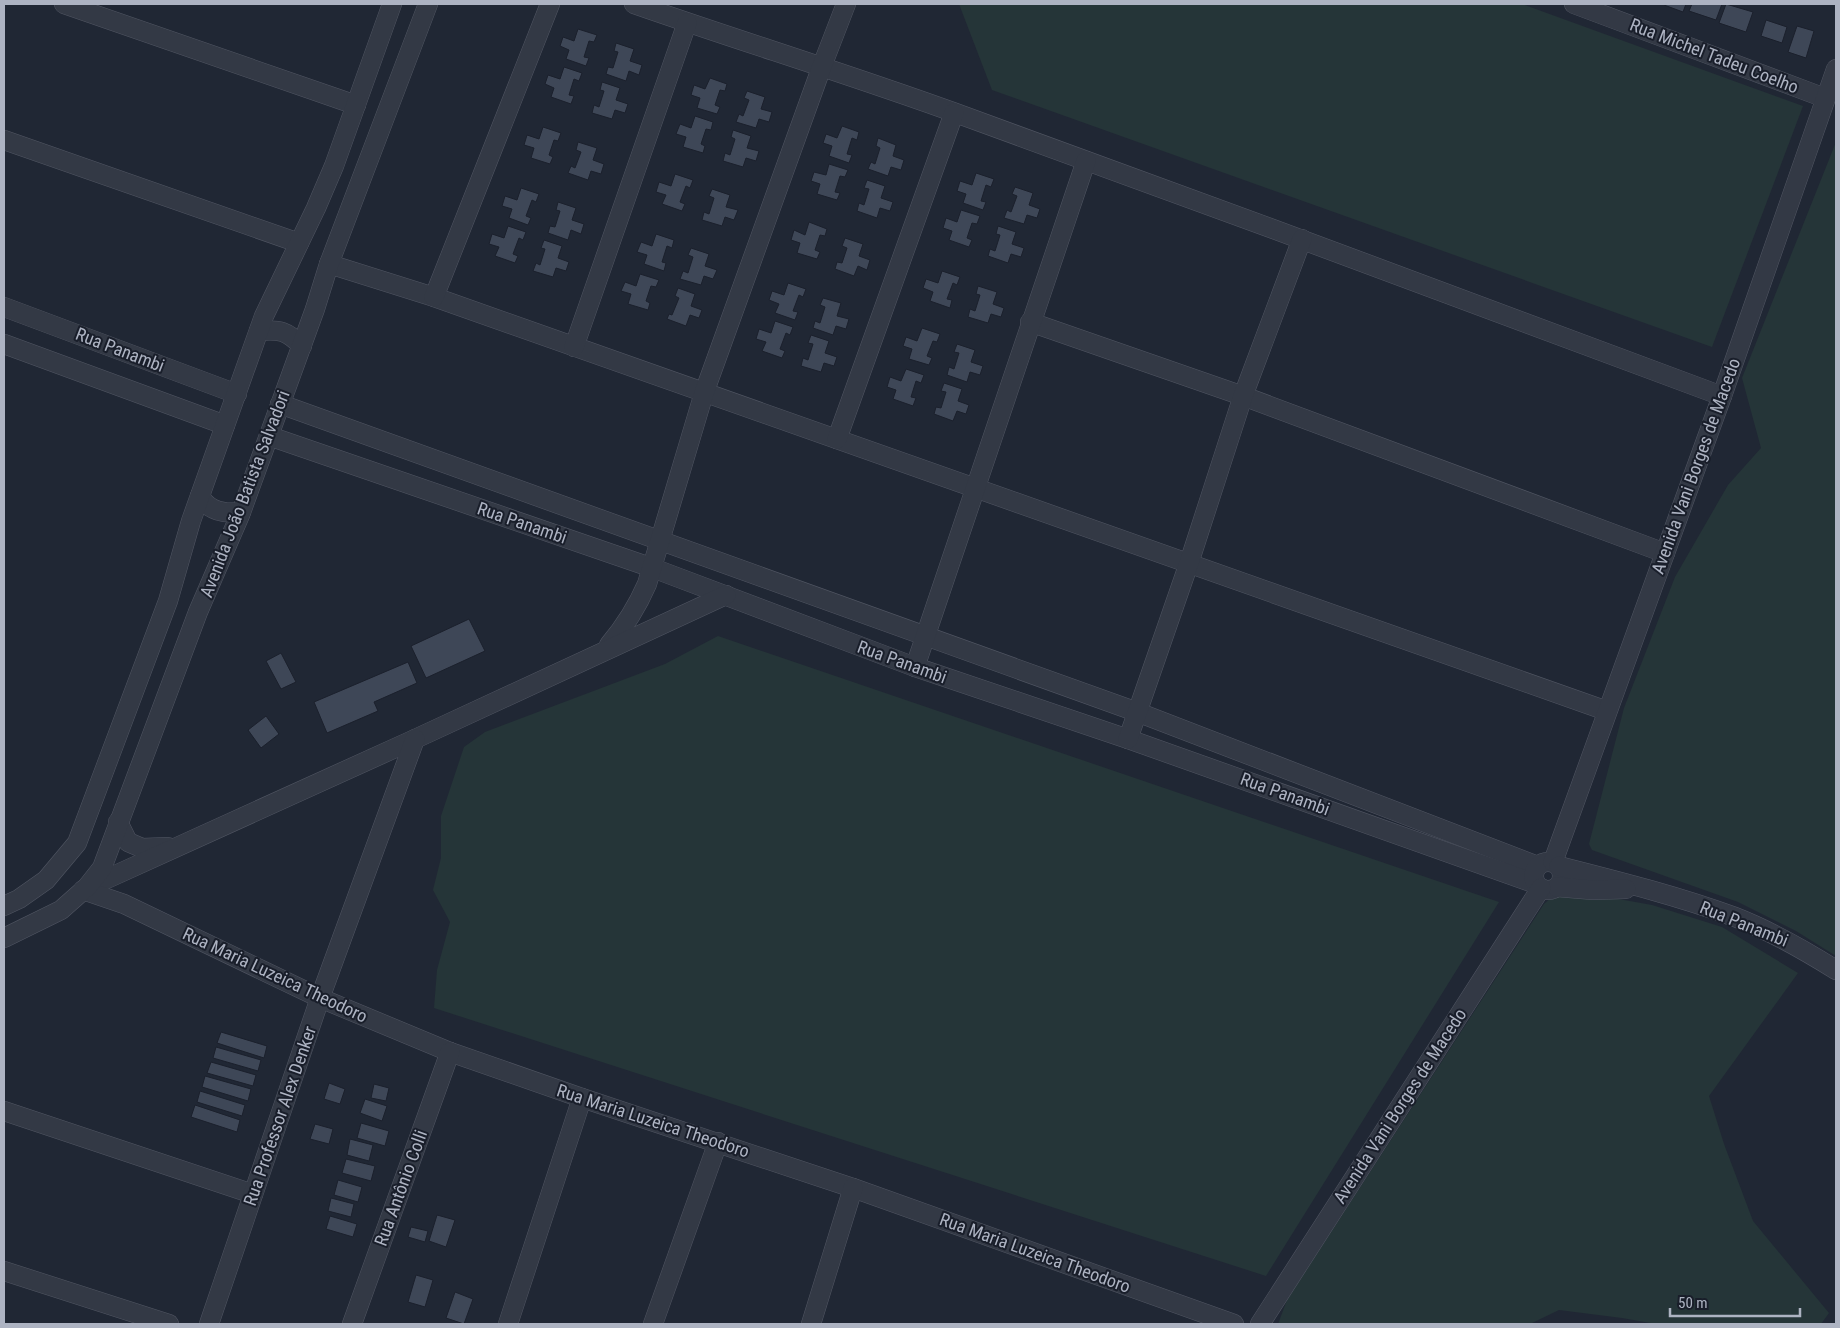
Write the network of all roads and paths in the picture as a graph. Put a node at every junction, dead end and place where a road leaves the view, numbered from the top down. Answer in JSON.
{"nodes":[{"id":1,"x":64,"y":4,"type":"edge"},
{"id":2,"x":392,"y":4,"type":"edge"},
{"id":3,"x":428,"y":4,"type":"edge"},
{"id":4,"x":550,"y":4,"type":"edge"},
{"id":5,"x":634,"y":4,"type":"edge"},
{"id":6,"x":846,"y":4,"type":"edge"},
{"id":7,"x":1574,"y":4,"type":"edge"},
{"id":8,"x":687,"y":22,"type":"junction"},
{"id":9,"x":822,"y":66,"type":"junction"},
{"id":10,"x":1836,"y":69,"type":"edge"},
{"id":11,"x":1825,"y":98,"type":"junction"},
{"id":12,"x":356,"y":104,"type":"junction"},
{"id":13,"x":954,"y":113,"type":"junction"},
{"id":14,"x":4,"y":140,"type":"edge"},
{"id":15,"x":1086,"y":161,"type":"junction"},
{"id":16,"x":1302,"y":239,"type":"junction"},
{"id":17,"x":299,"y":244,"type":"junction"},
{"id":18,"x":329,"y":264,"type":"junction"},
{"id":19,"x":434,"y":297,"type":"junction"},
{"id":20,"x":4,"y":306,"type":"edge"},
{"id":21,"x":1030,"y":322,"type":"junction"},
{"id":22,"x":259,"y":331,"type":"junction"},
{"id":23,"x":4,"y":344,"type":"edge"},
{"id":24,"x":302,"y":346,"type":"junction"},
{"id":25,"x":574,"y":347,"type":"junction"},
{"id":26,"x":704,"y":392,"type":"junction"},
{"id":27,"x":237,"y":394,"type":"junction"},
{"id":28,"x":1243,"y":396,"type":"junction"},
{"id":29,"x":1722,"y":396,"type":"junction"},
{"id":30,"x":280,"y":404,"type":"junction"},
{"id":31,"x":226,"y":425,"type":"junction"},
{"id":32,"x":270,"y":436,"type":"junction"},
{"id":33,"x":837,"y":439,"type":"junction"},
{"id":34,"x":974,"y":488,"type":"junction"},
{"id":35,"x":200,"y":496,"type":"junction"},
{"id":36,"x":241,"y":512,"type":"junction"},
{"id":37,"x":659,"y":541,"type":"junction"},
{"id":38,"x":1665,"y":553,"type":"junction"},
{"id":39,"x":1189,"y":563,"type":"junction"},
{"id":40,"x":650,"y":568,"type":"junction"},
{"id":41,"x":726,"y":595,"type":"junction"},
{"id":42,"x":925,"y":636,"type":"junction"},
{"id":43,"x":606,"y":649,"type":"junction"},
{"id":44,"x":915,"y":668,"type":"junction"},
{"id":45,"x":1607,"y":711,"type":"junction"},
{"id":46,"x":1137,"y":712,"type":"junction"},
{"id":47,"x":416,"y":739,"type":"junction"},
{"id":48,"x":1128,"y":739,"type":"junction"},
{"id":49,"x":118,"y":822,"type":"junction"},
{"id":50,"x":175,"y":847,"type":"junction"},
{"id":51,"x":1547,"y":875,"type":"junction"},
{"id":52,"x":83,"y":890,"type":"junction"},
{"id":53,"x":4,"y":906,"type":"edge"},
{"id":54,"x":4,"y":938,"type":"edge"},
{"id":55,"x":1836,"y":970,"type":"edge"},
{"id":56,"x":320,"y":998,"type":"junction"},
{"id":57,"x":450,"y":1052,"type":"junction"},
{"id":58,"x":582,"y":1098,"type":"junction"},
{"id":59,"x":4,"y":1111,"type":"edge"},
{"id":60,"x":718,"y":1142,"type":"junction"},
{"id":61,"x":853,"y":1188,"type":"junction"},
{"id":62,"x":253,"y":1194,"type":"junction"},
{"id":63,"x":4,"y":1271,"type":"edge"},
{"id":64,"x":169,"y":1324,"type":"edge"},
{"id":65,"x":209,"y":1324,"type":"edge"},
{"id":66,"x":352,"y":1324,"type":"edge"},
{"id":67,"x":508,"y":1324,"type":"edge"},
{"id":68,"x":653,"y":1324,"type":"edge"},
{"id":69,"x":811,"y":1324,"type":"edge"},
{"id":70,"x":1234,"y":1324,"type":"edge"},
{"id":71,"x":1260,"y":1324,"type":"edge"}],
"edges":[{"from":1,"to":12,"type":"street"},
{"from":2,"to":12,"type":"street","name":"Avenida João Batista Salvadori"},
{"from":3,"to":18,"type":"street","name":"Avenida João Batista Salvadori"},
{"from":4,"to":19,"type":"street"},
{"from":5,"to":8,"type":"street"},
{"from":6,"to":9,"type":"street"},
{"from":7,"to":11,"type":"street","name":"Rua Michel Tadeu Coelho"},
{"from":8,"to":9,"type":"street"},
{"from":8,"to":25,"type":"street"},
{"from":9,"to":13,"type":"street"},
{"from":9,"to":26,"type":"street"},
{"from":10,"to":11,"type":"street","name":"Avenida Vani Borges de Macedo"},
{"from":11,"to":29,"type":"street","name":"Avenida Vani Borges de Macedo"},
{"from":12,"to":17,"type":"street","name":"Avenida João Batista Salvadori"},
{"from":13,"to":15,"type":"street"},
{"from":13,"to":33,"type":"street"},
{"from":14,"to":17,"type":"street"},
{"from":15,"to":16,"type":"street"},
{"from":15,"to":21,"type":"street"},
{"from":16,"to":28,"type":"street"},
{"from":16,"to":29,"type":"street"},
{"from":17,"to":22,"type":"street","name":"Avenida João Batista Salvadori"},
{"from":18,"to":19,"type":"street"},
{"from":18,"to":24,"type":"street","name":"Avenida João Batista Salvadori"},
{"from":19,"to":25,"type":"street"},
{"from":20,"to":27,"type":"street","name":"Rua Panambi"},
{"from":21,"to":28,"type":"street"},
{"from":21,"to":34,"type":"street"},
{"from":22,"to":24,"type":"street"},
{"from":22,"to":27,"type":"street","name":"Avenida João Batista Salvadori"},
{"from":23,"to":31,"type":"street","name":"Rua Panambi"},
{"from":24,"to":30,"type":"street","name":"Avenida João Batista Salvadori"},
{"from":25,"to":26,"type":"street"},
{"from":26,"to":33,"type":"street"},
{"from":26,"to":37,"type":"street"},
{"from":27,"to":31,"type":"street","name":"Avenida João Batista Salvadori"},
{"from":28,"to":38,"type":"street"},
{"from":28,"to":39,"type":"street"},
{"from":29,"to":38,"type":"street","name":"Avenida Vani Borges de Macedo"},
{"from":30,"to":32,"type":"street","name":"Avenida João Batista Salvadori"},
{"from":30,"to":37,"type":"street","name":"Rua Panambi"},
{"from":31,"to":35,"type":"street","name":"Avenida João Batista Salvadori"},
{"from":32,"to":36,"type":"street","name":"Avenida João Batista Salvadori"},
{"from":32,"to":40,"type":"street","name":"Rua Panambi"},
{"from":33,"to":34,"type":"street"},
{"from":34,"to":39,"type":"street"},
{"from":34,"to":42,"type":"street"},
{"from":35,"to":36,"type":"street"},
{"from":35,"to":53,"type":"street","name":"Avenida João Batista Salvadori"},
{"from":36,"to":49,"type":"street","name":"Avenida João Batista Salvadori"},
{"from":37,"to":40,"type":"street"},
{"from":37,"to":42,"type":"street","name":"Rua Panambi"},
{"from":38,"to":45,"type":"street","name":"Avenida Vani Borges de Macedo"},
{"from":39,"to":45,"type":"street"},
{"from":39,"to":46,"type":"street"},
{"from":40,"to":41,"type":"street","name":"Rua Panambi"},
{"from":40,"to":43,"type":"street"},
{"from":41,"to":43,"type":"street"},
{"from":41,"to":44,"type":"street","name":"Rua Panambi"},
{"from":42,"to":44,"type":"street"},
{"from":42,"to":46,"type":"street","name":"Rua Panambi"},
{"from":43,"to":47,"type":"street"},
{"from":44,"to":48,"type":"street","name":"Rua Panambi"},
{"from":45,"to":51,"type":"street","name":"Avenida Vani Borges de Macedo"},
{"from":46,"to":48,"type":"street"},
{"from":46,"to":51,"type":"street","name":"Rua Panambi"},
{"from":47,"to":50,"type":"street"},
{"from":47,"to":56,"type":"street","name":"Rua Professor Alex Denker"},
{"from":48,"to":51,"type":"street","name":"Rua Panambi"},
{"from":49,"to":50,"type":"street"},
{"from":49,"to":52,"type":"street","name":"Avenida João Batista Salvadori"},
{"from":50,"to":52,"type":"street"},
{"from":51,"to":55,"type":"street","name":"Rua Panambi"},
{"from":51,"to":71,"type":"street","name":"Avenida Vani Borges de Macedo"},
{"from":52,"to":54,"type":"street","name":"Avenida João Batista Salvadori"},
{"from":52,"to":56,"type":"street","name":"Rua Maria Luzeica Theodoro"},
{"from":56,"to":57,"type":"street","name":"Rua Maria Luzeica Theodoro"},
{"from":56,"to":62,"type":"street","name":"Rua Professor Alex Denker"},
{"from":57,"to":58,"type":"street","name":"Rua Maria Luzeica Theodoro"},
{"from":57,"to":66,"type":"street","name":"Rua Antônio Colli"},
{"from":58,"to":60,"type":"street","name":"Rua Maria Luzeica Theodoro"},
{"from":58,"to":67,"type":"street"},
{"from":59,"to":62,"type":"street"},
{"from":60,"to":61,"type":"street","name":"Rua Maria Luzeica Theodoro"},
{"from":60,"to":68,"type":"street"},
{"from":61,"to":69,"type":"street"},
{"from":61,"to":70,"type":"street","name":"Rua Maria Luzeica Theodoro"},
{"from":62,"to":65,"type":"street","name":"Rua Professor Alex Denker"},
{"from":63,"to":64,"type":"street"}]}
